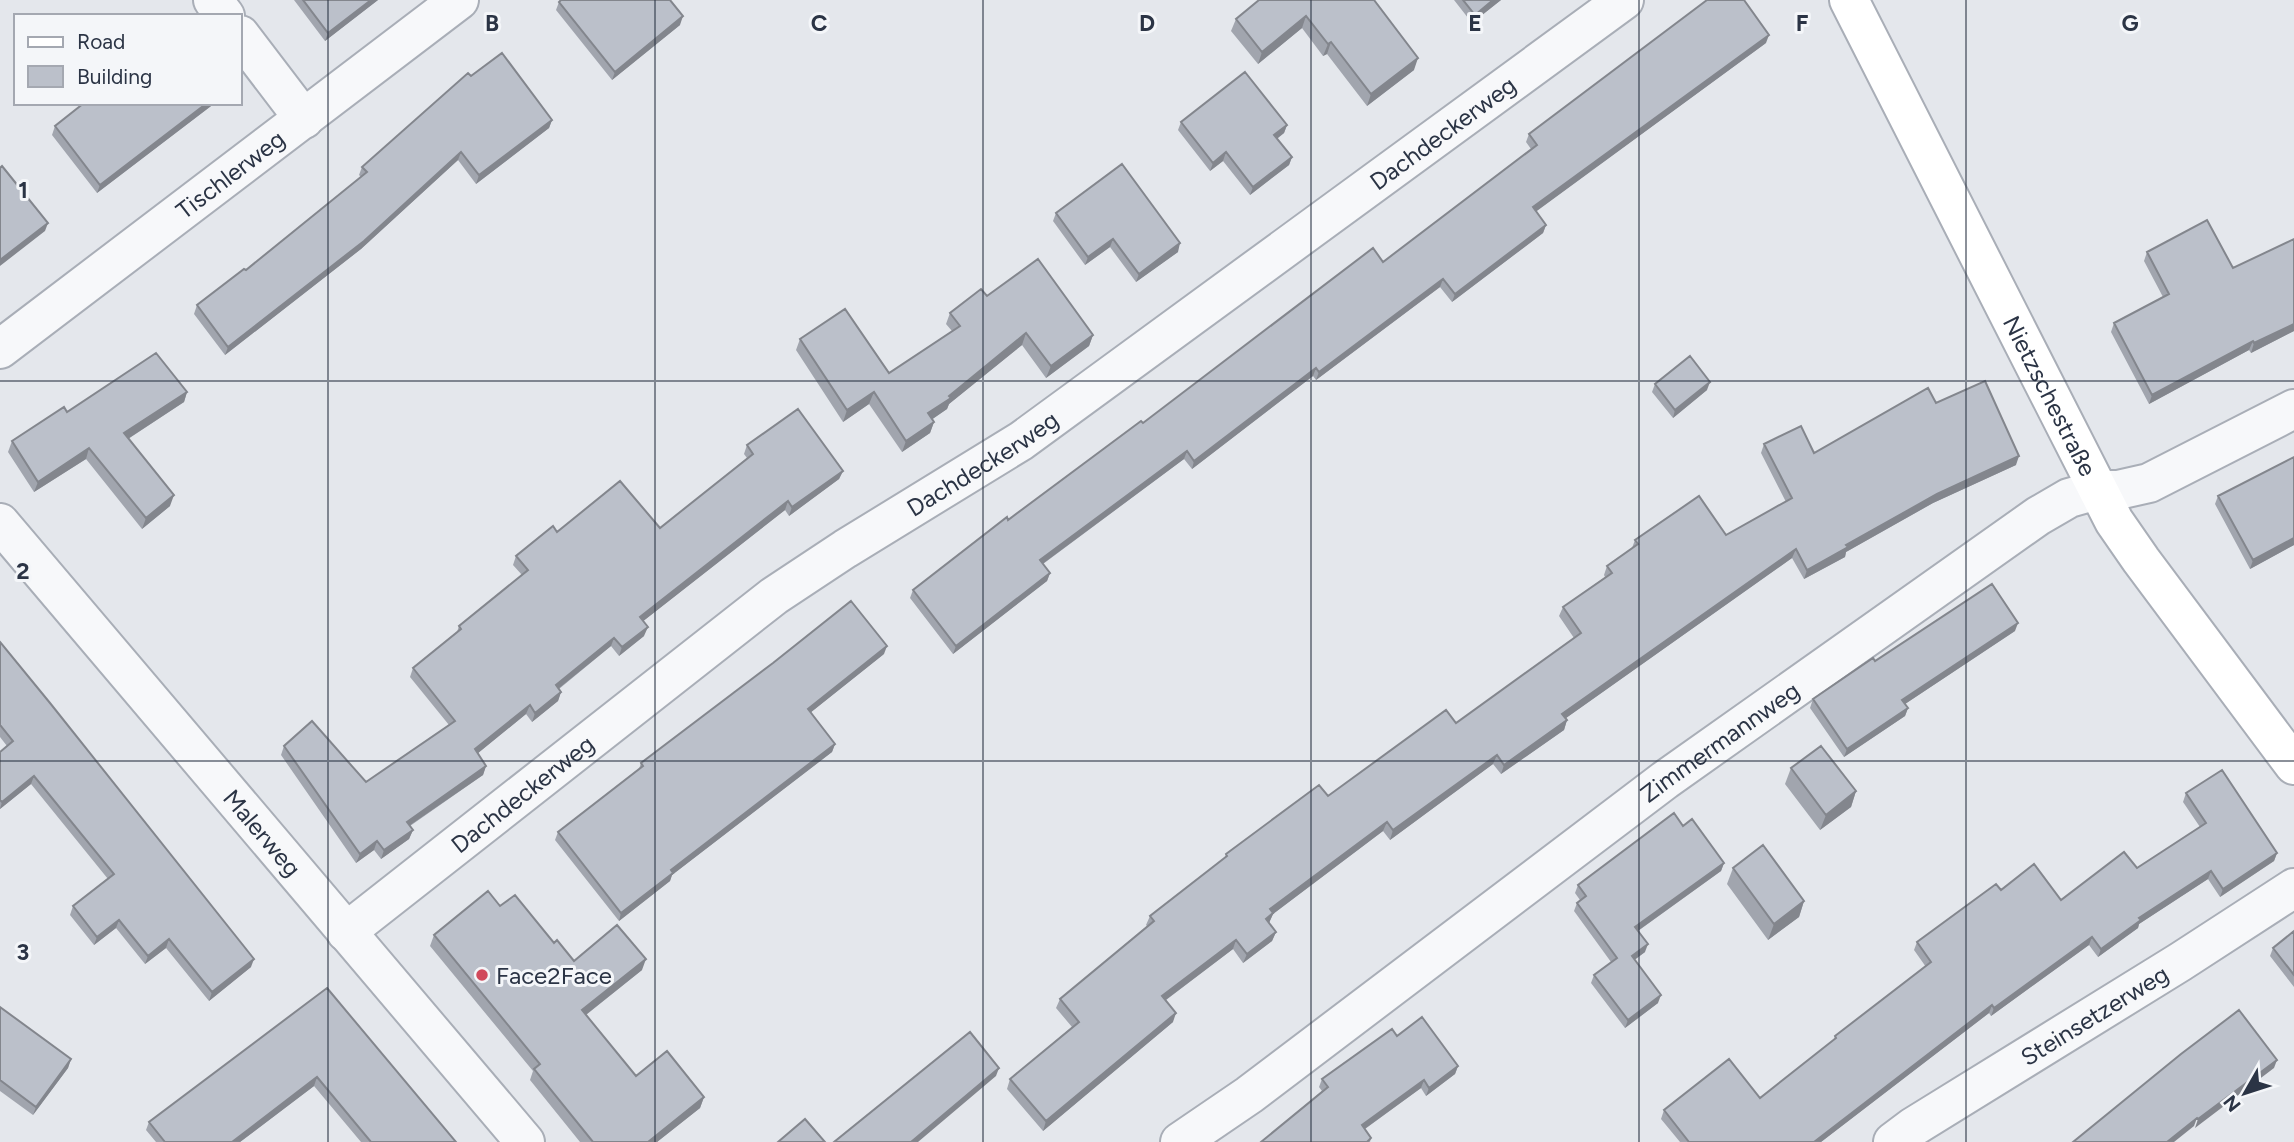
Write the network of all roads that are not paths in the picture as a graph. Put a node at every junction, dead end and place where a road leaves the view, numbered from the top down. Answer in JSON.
{"nodes":[{"id":1,"x":459,"y":0,"type":"edge"},
{"id":2,"x":1624,"y":0,"type":"edge"},
{"id":3,"x":1849,"y":0,"type":"edge"},
{"id":4,"x":242,"y":38,"type":"edge"},
{"id":5,"x":304,"y":118,"type":"junction"},
{"id":6,"x":0,"y":349,"type":"edge"},
{"id":7,"x":2294,"y":409,"type":"edge"},
{"id":8,"x":2097,"y":490,"type":"junction"},
{"id":9,"x":0,"y":523,"type":"edge"},
{"id":10,"x":2294,"y":765,"type":"edge"},
{"id":11,"x":2294,"y":888,"type":"edge"},
{"id":12,"x":346,"y":932,"type":"junction"},
{"id":13,"x":525,"y":1142,"type":"edge"},
{"id":14,"x":1180,"y":1142,"type":"edge"},
{"id":15,"x":1893,"y":1142,"type":"edge"}],
"edges":[{"from":1,"to":5,"type":"street","name":"Tischlerweg"},
{"from":2,"to":12,"type":"street","name":"Dachdeckerweg"},
{"from":3,"to":8,"type":"street","name":"Nietzschestraße"},
{"from":4,"to":5,"type":"street"},
{"from":5,"to":6,"type":"street","name":"Tischlerweg"},
{"from":7,"to":8,"type":"street","name":"Zimmermannweg"},
{"from":8,"to":10,"type":"street","name":"Nietzschestraße"},
{"from":8,"to":14,"type":"street","name":"Zimmermannweg"},
{"from":9,"to":12,"type":"street","name":"Malerweg"},
{"from":11,"to":15,"type":"street","name":"Steinsetzerweg"},
{"from":12,"to":13,"type":"street","name":"Malerweg"}]}
